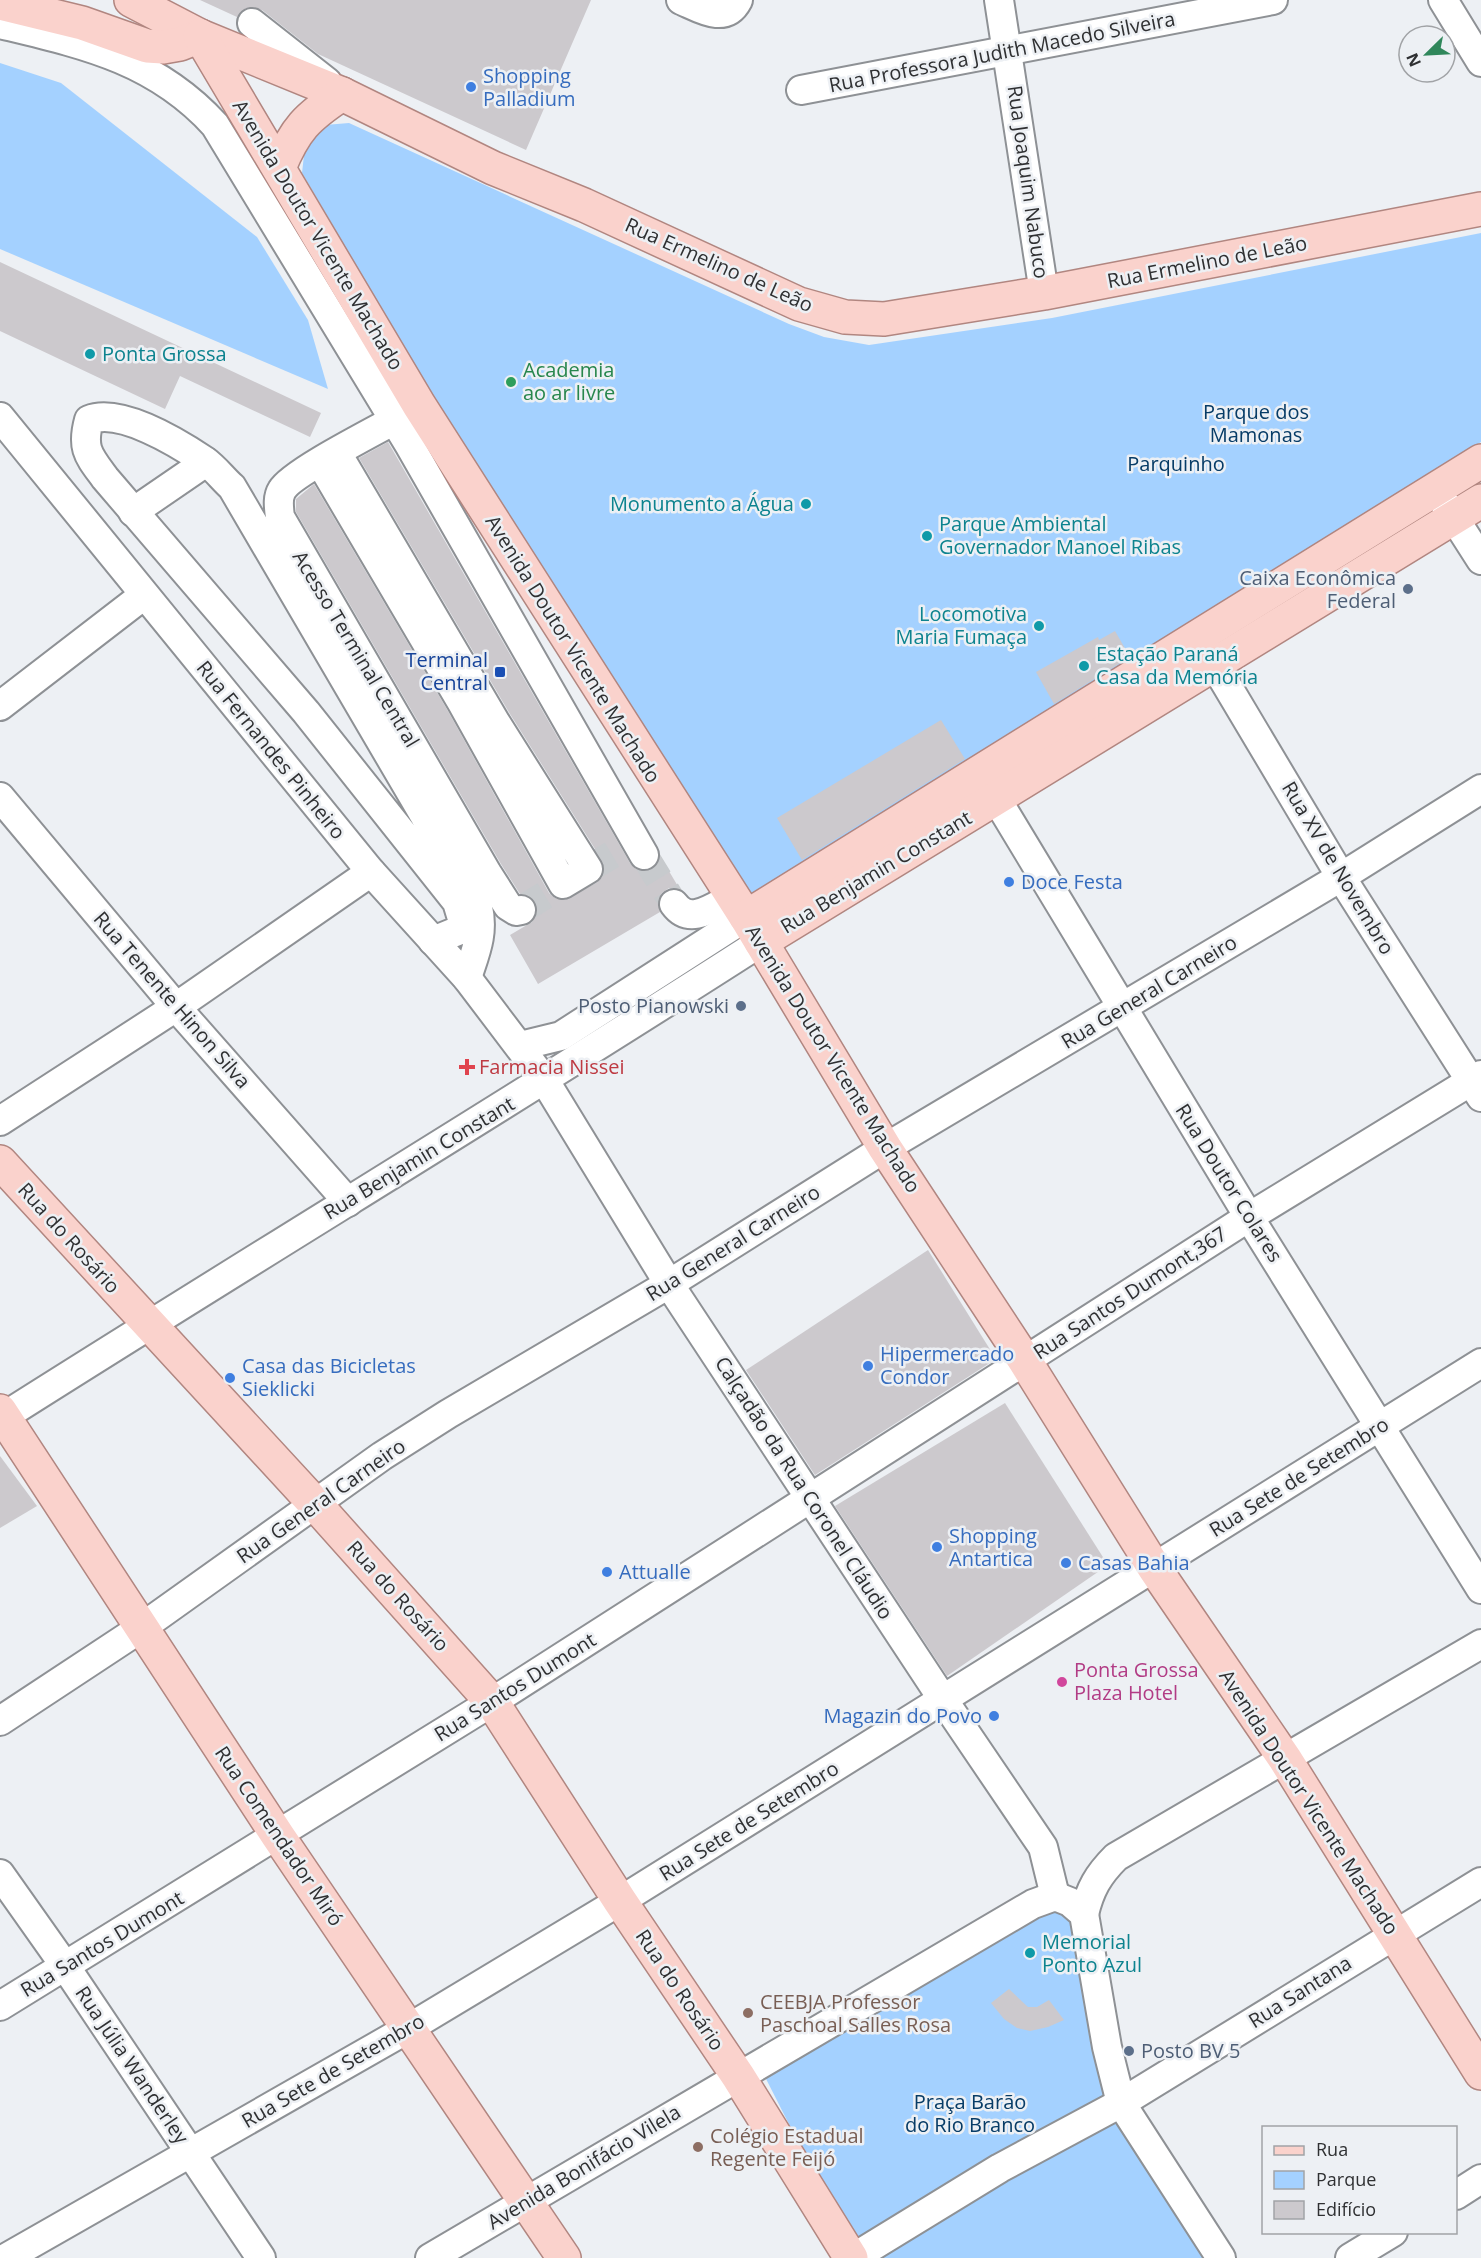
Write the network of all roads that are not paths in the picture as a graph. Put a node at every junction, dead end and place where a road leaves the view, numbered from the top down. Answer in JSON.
{"nodes":[{"id":1,"x":125,"y":0,"type":"edge"},
{"id":2,"x":131,"y":0,"type":"edge"},
{"id":3,"x":681,"y":0,"type":"edge"},
{"id":4,"x":738,"y":0,"type":"edge"},
{"id":5,"x":999,"y":0,"type":"edge"},
{"id":6,"x":1273,"y":0,"type":"edge"},
{"id":7,"x":1443,"y":0,"type":"edge"},
{"id":8,"x":0,"y":3,"type":"edge"},
{"id":9,"x":82,"y":23,"type":"junction"},
{"id":10,"x":252,"y":23,"type":"dead end"},
{"id":11,"x":0,"y":24,"type":"edge"},
{"id":12,"x":200,"y":36,"type":"junction"},
{"id":13,"x":1009,"y":50,"type":"junction"},
{"id":14,"x":142,"y":55,"type":"junction"},
{"id":15,"x":1481,"y":62,"type":"edge"},
{"id":16,"x":801,"y":90,"type":"dead end"},
{"id":17,"x":342,"y":94,"type":"junction"},
{"id":18,"x":279,"y":168,"type":"junction"},
{"id":19,"x":1481,"y":209,"type":"edge"},
{"id":20,"x":1044,"y":293,"type":"junction"},
{"id":21,"x":407,"y":413,"type":"junction"},
{"id":22,"x":0,"y":417,"type":"edge"},
{"id":23,"x":328,"y":457,"type":"junction"},
{"id":24,"x":1481,"y":461,"type":"edge"},
{"id":25,"x":206,"y":462,"type":"junction"},
{"id":26,"x":1436,"y":490,"type":"junction"},
{"id":27,"x":1468,"y":510,"type":"edge"},
{"id":28,"x":133,"y":512,"type":"junction"},
{"id":29,"x":1481,"y":560,"type":"edge"},
{"id":30,"x":144,"y":595,"type":"junction"},
{"id":31,"x":1206,"y":650,"type":"junction"},
{"id":32,"x":0,"y":706,"type":"edge"},
{"id":33,"x":988,"y":786,"type":"junction"},
{"id":34,"x":1481,"y":789,"type":"edge"},
{"id":35,"x":0,"y":797,"type":"edge"},
{"id":36,"x":637,"y":846,"type":"tunnel mouth"},
{"id":37,"x":371,"y":872,"type":"junction"},
{"id":38,"x":1341,"y":877,"type":"junction"},
{"id":39,"x":674,"y":904,"type":"tunnel mouth"},
{"id":40,"x":520,"y":910,"type":"dead end"},
{"id":41,"x":746,"y":919,"type":"junction"},
{"id":42,"x":433,"y":941,"type":"junction"},
{"id":43,"x":467,"y":978,"type":"junction"},
{"id":44,"x":176,"y":1007,"type":"junction"},
{"id":45,"x":1123,"y":1009,"type":"junction"},
{"id":46,"x":520,"y":1046,"type":"junction"},
{"id":47,"x":546,"y":1081,"type":"junction"},
{"id":48,"x":1478,"y":1084,"type":"edge"},
{"id":49,"x":0,"y":1121,"type":"edge"},
{"id":50,"x":885,"y":1148,"type":"junction"},
{"id":51,"x":0,"y":1162,"type":"edge"},
{"id":52,"x":348,"y":1202,"type":"junction"},
{"id":53,"x":1249,"y":1217,"type":"junction"},
{"id":54,"x":669,"y":1284,"type":"junction"},
{"id":55,"x":147,"y":1325,"type":"junction"},
{"id":56,"x":1025,"y":1361,"type":"junction"},
{"id":57,"x":1481,"y":1363,"type":"edge"},
{"id":58,"x":1,"y":1416,"type":"edge"},
{"id":59,"x":1380,"y":1425,"type":"junction"},
{"id":60,"x":811,"y":1498,"type":"junction"},
{"id":61,"x":316,"y":1505,"type":"junction"},
{"id":62,"x":1155,"y":1569,"type":"junction"},
{"id":63,"x":1481,"y":1589,"type":"edge"},
{"id":64,"x":141,"y":1628,"type":"junction"},
{"id":65,"x":1481,"y":1644,"type":"edge"},
{"id":66,"x":944,"y":1701,"type":"junction"},
{"id":67,"x":492,"y":1702,"type":"junction"},
{"id":68,"x":0,"y":1721,"type":"edge"},
{"id":69,"x":1285,"y":1759,"type":"junction"},
{"id":70,"x":278,"y":1836,"type":"junction"},
{"id":71,"x":0,"y":1874,"type":"edge"},
{"id":72,"x":1481,"y":1882,"type":"edge"},
{"id":73,"x":1055,"y":1896,"type":"junction"},
{"id":74,"x":620,"y":1901,"type":"junction"},
{"id":75,"x":1084,"y":1914,"type":"junction"},
{"id":76,"x":1395,"y":1933,"type":"junction"},
{"id":77,"x":65,"y":1966,"type":"junction"},
{"id":78,"x":0,"y":2006,"type":"edge"},
{"id":79,"x":409,"y":2028,"type":"junction"},
{"id":80,"x":1481,"y":2073,"type":"edge"},
{"id":81,"x":738,"y":2076,"type":"junction"},
{"id":82,"x":1121,"y":2103,"type":"junction"},
{"id":83,"x":190,"y":2152,"type":"junction"},
{"id":84,"x":1481,"y":2179,"type":"edge"},
{"id":85,"x":1457,"y":2194,"type":"edge"},
{"id":86,"x":527,"y":2201,"type":"junction"},
{"id":87,"x":1390,"y":2234,"type":"edge"},
{"id":88,"x":0,"y":2254,"type":"edge"},
{"id":89,"x":4,"y":2258,"type":"edge"},
{"id":90,"x":261,"y":2258,"type":"edge"},
{"id":91,"x":430,"y":2258,"type":"edge"},
{"id":92,"x":564,"y":2258,"type":"edge"},
{"id":93,"x":852,"y":2258,"type":"edge"},
{"id":94,"x":1221,"y":2258,"type":"edge"},
{"id":95,"x":1350,"y":2258,"type":"edge"}],
"edges":[{"from":1,"to":9,"type":"main road"},
{"from":2,"to":12,"type":"main road","name":"Rua Ermelino de Leão"},
{"from":3,"to":4,"type":"street"},
{"from":5,"to":13,"type":"street","name":"Rua Joaquim Nabuco"},
{"from":6,"to":13,"type":"street","name":"Rua Professora Judith Macedo Silveira"},
{"from":7,"to":15,"type":"street"},
{"from":8,"to":9,"type":"main road"},
{"from":9,"to":14,"type":"main road"},
{"from":10,"to":17,"type":"street"},
{"from":11,"to":14,"type":"street"},
{"from":12,"to":14,"type":"main road"},
{"from":12,"to":17,"type":"main road","name":"Rua Ermelino de Leão"},
{"from":12,"to":18,"type":"main road","name":"Avenida Doutor Vicente Machado"},
{"from":13,"to":16,"type":"street","name":"Rua Professora Judith Macedo Silveira"},
{"from":13,"to":20,"type":"street","name":"Rua Joaquim Nabuco"},
{"from":14,"to":21,"type":"street"},
{"from":17,"to":18,"type":"main road"},
{"from":17,"to":20,"type":"main road","name":"Rua Ermelino de Leão"},
{"from":18,"to":21,"type":"main road","name":"Avenida Doutor Vicente Machado"},
{"from":19,"to":20,"type":"main road","name":"Rua Ermelino de Leão"},
{"from":21,"to":23,"type":"street","name":"Acesso Terminal Central"},
{"from":21,"to":36,"type":"street"},
{"from":21,"to":41,"type":"main road","name":"Avenida Doutor Vicente Machado"},
{"from":22,"to":30,"type":"street","name":"Rua Fernandes Pinheiro"},
{"from":23,"to":23,"type":"street"},
{"from":23,"to":40,"type":"street","name":"Acesso Terminal Central"},
{"from":24,"to":26,"type":"main road","name":"Rua Benjamin Constant"},
{"from":25,"to":28,"type":"street"},
{"from":25,"to":28,"type":"street"},
{"from":25,"to":43,"type":"street"},
{"from":26,"to":27,"type":"street"},
{"from":26,"to":31,"type":"main road","name":"Rua Benjamin Constant"},
{"from":27,"to":29,"type":"street"},
{"from":27,"to":31,"type":"main road","name":"Rua Benjamin Constant"},
{"from":28,"to":42,"type":"street"},
{"from":30,"to":32,"type":"street"},
{"from":30,"to":37,"type":"street","name":"Rua Fernandes Pinheiro"},
{"from":31,"to":33,"type":"main road","name":"Rua Benjamin Constant"},
{"from":31,"to":38,"type":"street","name":"Rua XV de Novembro"},
{"from":33,"to":41,"type":"main road","name":"Rua Benjamin Constant"},
{"from":33,"to":45,"type":"street","name":"Rua Doutor Colares"},
{"from":34,"to":38,"type":"street","name":"Rua General Carneiro"},
{"from":35,"to":44,"type":"street","name":"Rua Tenente Hinon Silva"},
{"from":37,"to":42,"type":"street","name":"Rua Fernandes Pinheiro"},
{"from":37,"to":44,"type":"street"},
{"from":38,"to":45,"type":"street","name":"Rua General Carneiro"},
{"from":38,"to":48,"type":"street","name":"Rua XV de Novembro"},
{"from":39,"to":41,"type":"street"},
{"from":41,"to":46,"type":"street","name":"Rua Benjamin Constant"},
{"from":41,"to":47,"type":"street","name":"Rua Benjamin Constant"},
{"from":41,"to":50,"type":"main road","name":"Avenida Doutor Vicente Machado"},
{"from":42,"to":43,"type":"street","name":"Rua Fernandes Pinheiro"},
{"from":43,"to":46,"type":"street","name":"Rua Fernandes Pinheiro"},
{"from":44,"to":49,"type":"street"},
{"from":44,"to":52,"type":"street","name":"Rua Tenente Hinon Silva"},
{"from":45,"to":50,"type":"street","name":"Rua General Carneiro"},
{"from":45,"to":53,"type":"street","name":"Rua Doutor Colares"},
{"from":46,"to":47,"type":"street","name":"Rua Fernandes Pinheiro"},
{"from":47,"to":52,"type":"street","name":"Rua Benjamin Constant"},
{"from":47,"to":54,"type":"street","name":"Calçadão da Rua Coronel Cláudio"},
{"from":48,"to":53,"type":"street","name":"Rua Santos Dumont,367"},
{"from":50,"to":54,"type":"street","name":"Rua General Carneiro"},
{"from":50,"to":56,"type":"main road","name":"Avenida Doutor Vicente Machado"},
{"from":51,"to":55,"type":"main road","name":"Rua do Rosário"},
{"from":52,"to":55,"type":"street","name":"Rua Benjamin Constant"},
{"from":53,"to":56,"type":"street","name":"Rua Santos Dumont,367"},
{"from":53,"to":59,"type":"street","name":"Rua Doutor Colares"},
{"from":54,"to":60,"type":"street","name":"Calçadão da Rua Coronel Cláudio"},
{"from":54,"to":61,"type":"street","name":"Rua General Carneiro"},
{"from":55,"to":58,"type":"street","name":"Rua Benjamin Constant"},
{"from":55,"to":61,"type":"main road","name":"Rua do Rosário"},
{"from":56,"to":60,"type":"street","name":"Rua Santos Dumont"},
{"from":56,"to":62,"type":"main road","name":"Avenida Doutor Vicente Machado"},
{"from":57,"to":59,"type":"street","name":"Rua Sete de Setembro"},
{"from":58,"to":64,"type":"main road","name":"Rua Comendador Miró"},
{"from":59,"to":62,"type":"street","name":"Rua Sete de Setembro"},
{"from":59,"to":63,"type":"street","name":"Rua Doutor Colares"},
{"from":60,"to":66,"type":"street","name":"Calçadão da Rua Coronel Cláudio"},
{"from":60,"to":67,"type":"street","name":"Rua Santos Dumont"},
{"from":61,"to":64,"type":"street","name":"Rua General Carneiro"},
{"from":61,"to":67,"type":"main road","name":"Rua do Rosário"},
{"from":62,"to":66,"type":"street","name":"Rua Sete de Setembro"},
{"from":62,"to":69,"type":"main road","name":"Avenida Doutor Vicente Machado"},
{"from":64,"to":68,"type":"street","name":"Rua General Carneiro"},
{"from":64,"to":70,"type":"main road","name":"Rua Comendador Miró"},
{"from":65,"to":69,"type":"street"},
{"from":66,"to":73,"type":"street","name":"Calçadão da Rua Coronel Cláudio"},
{"from":66,"to":74,"type":"street","name":"Rua Sete de Setembro"},
{"from":67,"to":70,"type":"street","name":"Rua Santos Dumont"},
{"from":67,"to":74,"type":"main road","name":"Rua do Rosário"},
{"from":69,"to":75,"type":"street"},
{"from":69,"to":76,"type":"main road","name":"Avenida Doutor Vicente Machado"},
{"from":70,"to":77,"type":"street","name":"Rua Santos Dumont"},
{"from":70,"to":79,"type":"main road","name":"Rua Comendador Miró"},
{"from":71,"to":77,"type":"street","name":"Rua Júlia Wanderley"},
{"from":72,"to":76,"type":"street","name":"Rua Santana"},
{"from":73,"to":75,"type":"street"},
{"from":73,"to":81,"type":"street"},
{"from":74,"to":79,"type":"street","name":"Rua Sete de Setembro"},
{"from":74,"to":81,"type":"main road","name":"Rua do Rosário"},
{"from":75,"to":82,"type":"street"},
{"from":76,"to":80,"type":"main road","name":"Avenida Doutor Vicente Machado"},
{"from":76,"to":82,"type":"street","name":"Rua Santana"},
{"from":77,"to":78,"type":"street","name":"Rua Santos Dumont"},
{"from":77,"to":83,"type":"street","name":"Rua Júlia Wanderley"},
{"from":79,"to":83,"type":"street","name":"Rua Sete de Setembro"},
{"from":79,"to":86,"type":"main road","name":"Rua Comendador Miró"},
{"from":81,"to":86,"type":"street","name":"Avenida Bonifácio Vilela"},
{"from":81,"to":93,"type":"main road"},
{"from":82,"to":93,"type":"street","name":"Rua Santana"},
{"from":82,"to":94,"type":"street"},
{"from":83,"to":89,"type":"street","name":"Rua Sete de Setembro"},
{"from":83,"to":90,"type":"street","name":"Rua Júlia Wanderley"},
{"from":84,"to":85,"type":"street"},
{"from":86,"to":91,"type":"street","name":"Avenida Bonifácio Vilela"},
{"from":86,"to":92,"type":"main road","name":"Rua Comendador Miró"},
{"from":87,"to":95,"type":"street"},
{"from":88,"to":89,"type":"street"}]}
